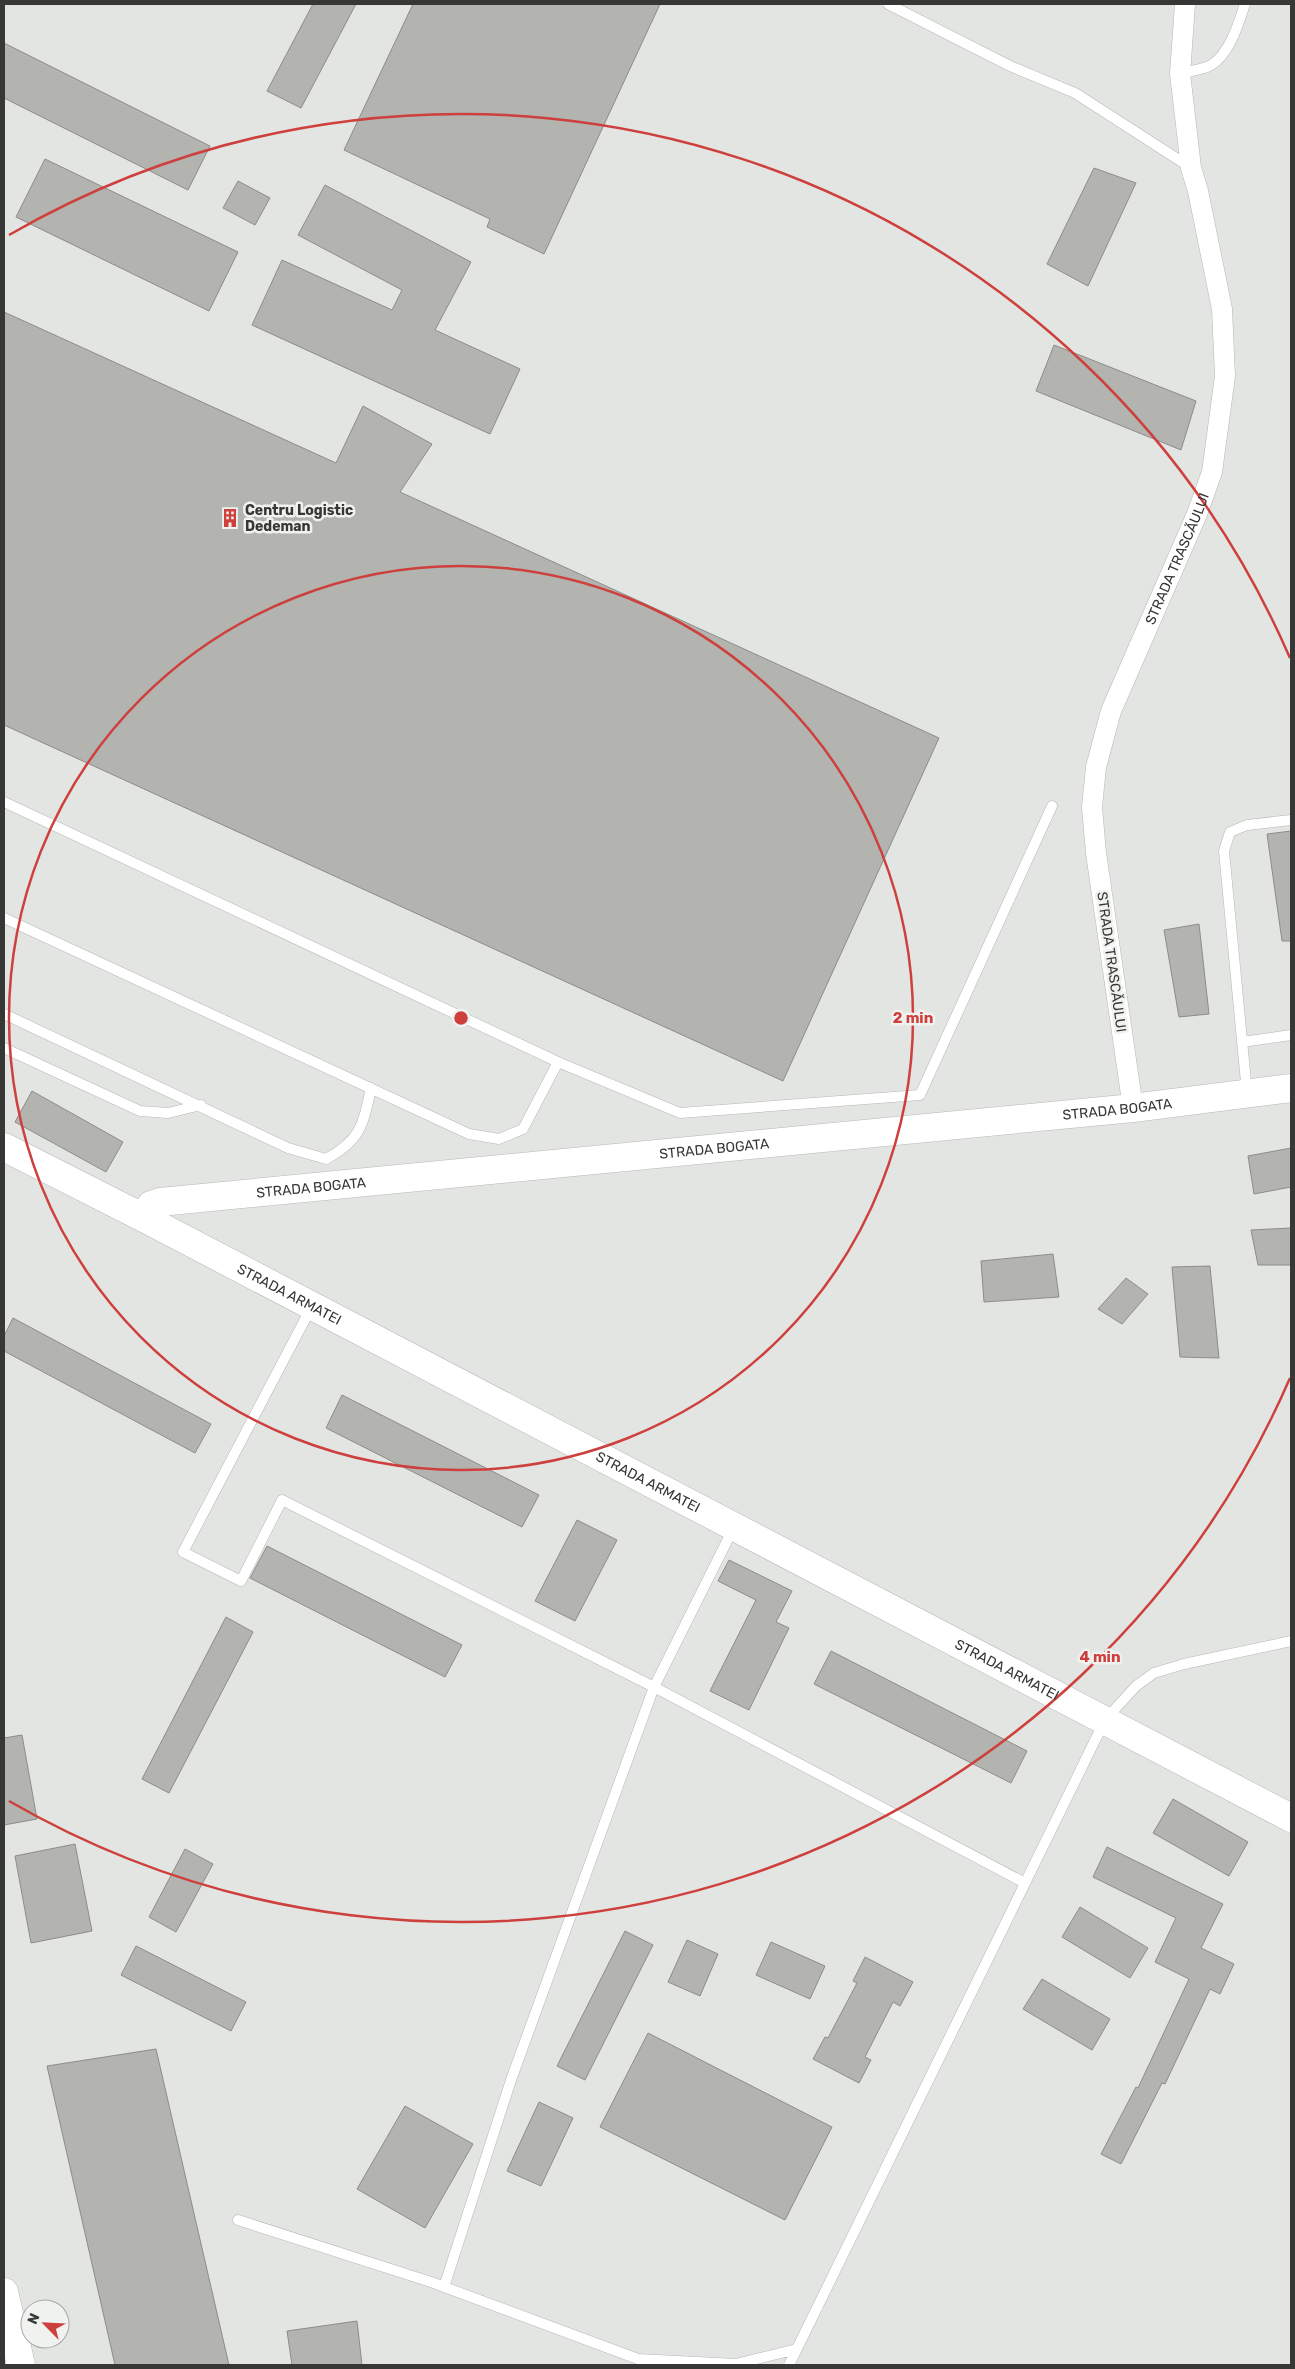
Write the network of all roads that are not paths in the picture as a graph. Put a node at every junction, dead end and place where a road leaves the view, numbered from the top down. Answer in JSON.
{"nodes":[{"id":1,"x":888,"y":4,"type":"edge"},
{"id":2,"x":1185,"y":4,"type":"edge"},
{"id":3,"x":1245,"y":4,"type":"edge"},
{"id":4,"x":1180,"y":74,"type":"junction"},
{"id":5,"x":1191,"y":168,"type":"junction"},
{"id":6,"x":4,"y":802,"type":"edge"},
{"id":7,"x":1052,"y":806,"type":"dead end"},
{"id":8,"x":1291,"y":820,"type":"edge"},
{"id":9,"x":4,"y":918,"type":"edge"},
{"id":10,"x":4,"y":1014,"type":"edge"},
{"id":11,"x":1291,"y":1035,"type":"edge"},
{"id":12,"x":1242,"y":1042,"type":"junction"},
{"id":13,"x":4,"y":1048,"type":"edge"},
{"id":14,"x":558,"y":1062,"type":"junction"},
{"id":15,"x":371,"y":1088,"type":"junction"},
{"id":16,"x":1291,"y":1088,"type":"edge"},
{"id":17,"x":1247,"y":1094,"type":"junction"},
{"id":18,"x":201,"y":1105,"type":"junction"},
{"id":19,"x":1133,"y":1108,"type":"junction"},
{"id":20,"x":4,"y":1147,"type":"edge"},
{"id":21,"x":144,"y":1218,"type":"junction"},
{"id":22,"x":312,"y":1306,"type":"junction"},
{"id":23,"x":735,"y":1527,"type":"junction"},
{"id":24,"x":1291,"y":1641,"type":"edge"},
{"id":25,"x":654,"y":1687,"type":"junction"},
{"id":26,"x":1105,"y":1720,"type":"junction"},
{"id":27,"x":1291,"y":1818,"type":"edge"},
{"id":28,"x":1025,"y":1883,"type":"junction"},
{"id":29,"x":238,"y":2220,"type":"dead end"},
{"id":30,"x":444,"y":2288,"type":"junction"},
{"id":31,"x":4,"y":2292,"type":"edge"},
{"id":32,"x":797,"y":2349,"type":"junction"},
{"id":33,"x":20,"y":2365,"type":"edge"},
{"id":34,"x":789,"y":2365,"type":"edge"}],
"edges":[{"from":1,"to":5,"type":"lane"},
{"from":2,"to":4,"type":"street","name":"STRADA TRASCĂULUI"},
{"from":3,"to":4,"type":"lane"},
{"from":4,"to":5,"type":"street","name":"STRADA TRASCĂULUI"},
{"from":5,"to":19,"type":"street","name":"STRADA TRASCĂULUI"},
{"from":6,"to":14,"type":"lane"},
{"from":7,"to":14,"type":"lane"},
{"from":8,"to":12,"type":"lane"},
{"from":9,"to":15,"type":"lane"},
{"from":10,"to":18,"type":"lane"},
{"from":11,"to":12,"type":"lane"},
{"from":12,"to":17,"type":"lane"},
{"from":13,"to":18,"type":"lane"},
{"from":14,"to":15,"type":"lane"},
{"from":15,"to":18,"type":"lane"},
{"from":16,"to":17,"type":"main road","name":"STRADA BOGATA"},
{"from":17,"to":19,"type":"main road","name":"STRADA BOGATA"},
{"from":19,"to":21,"type":"main road","name":"STRADA BOGATA"},
{"from":20,"to":21,"type":"main road","name":"STRADA ARMATEI"},
{"from":21,"to":22,"type":"main road","name":"STRADA ARMATEI"},
{"from":22,"to":23,"type":"main road","name":"STRADA ARMATEI"},
{"from":22,"to":25,"type":"lane"},
{"from":23,"to":25,"type":"lane"},
{"from":23,"to":26,"type":"main road","name":"STRADA ARMATEI"},
{"from":24,"to":26,"type":"lane"},
{"from":25,"to":28,"type":"lane"},
{"from":25,"to":30,"type":"lane"},
{"from":26,"to":27,"type":"main road","name":"STRADA ARMATEI"},
{"from":26,"to":28,"type":"lane"},
{"from":28,"to":32,"type":"lane"},
{"from":29,"to":30,"type":"lane"},
{"from":30,"to":32,"type":"lane"},
{"from":31,"to":33,"type":"main road"},
{"from":32,"to":34,"type":"lane"}]}
